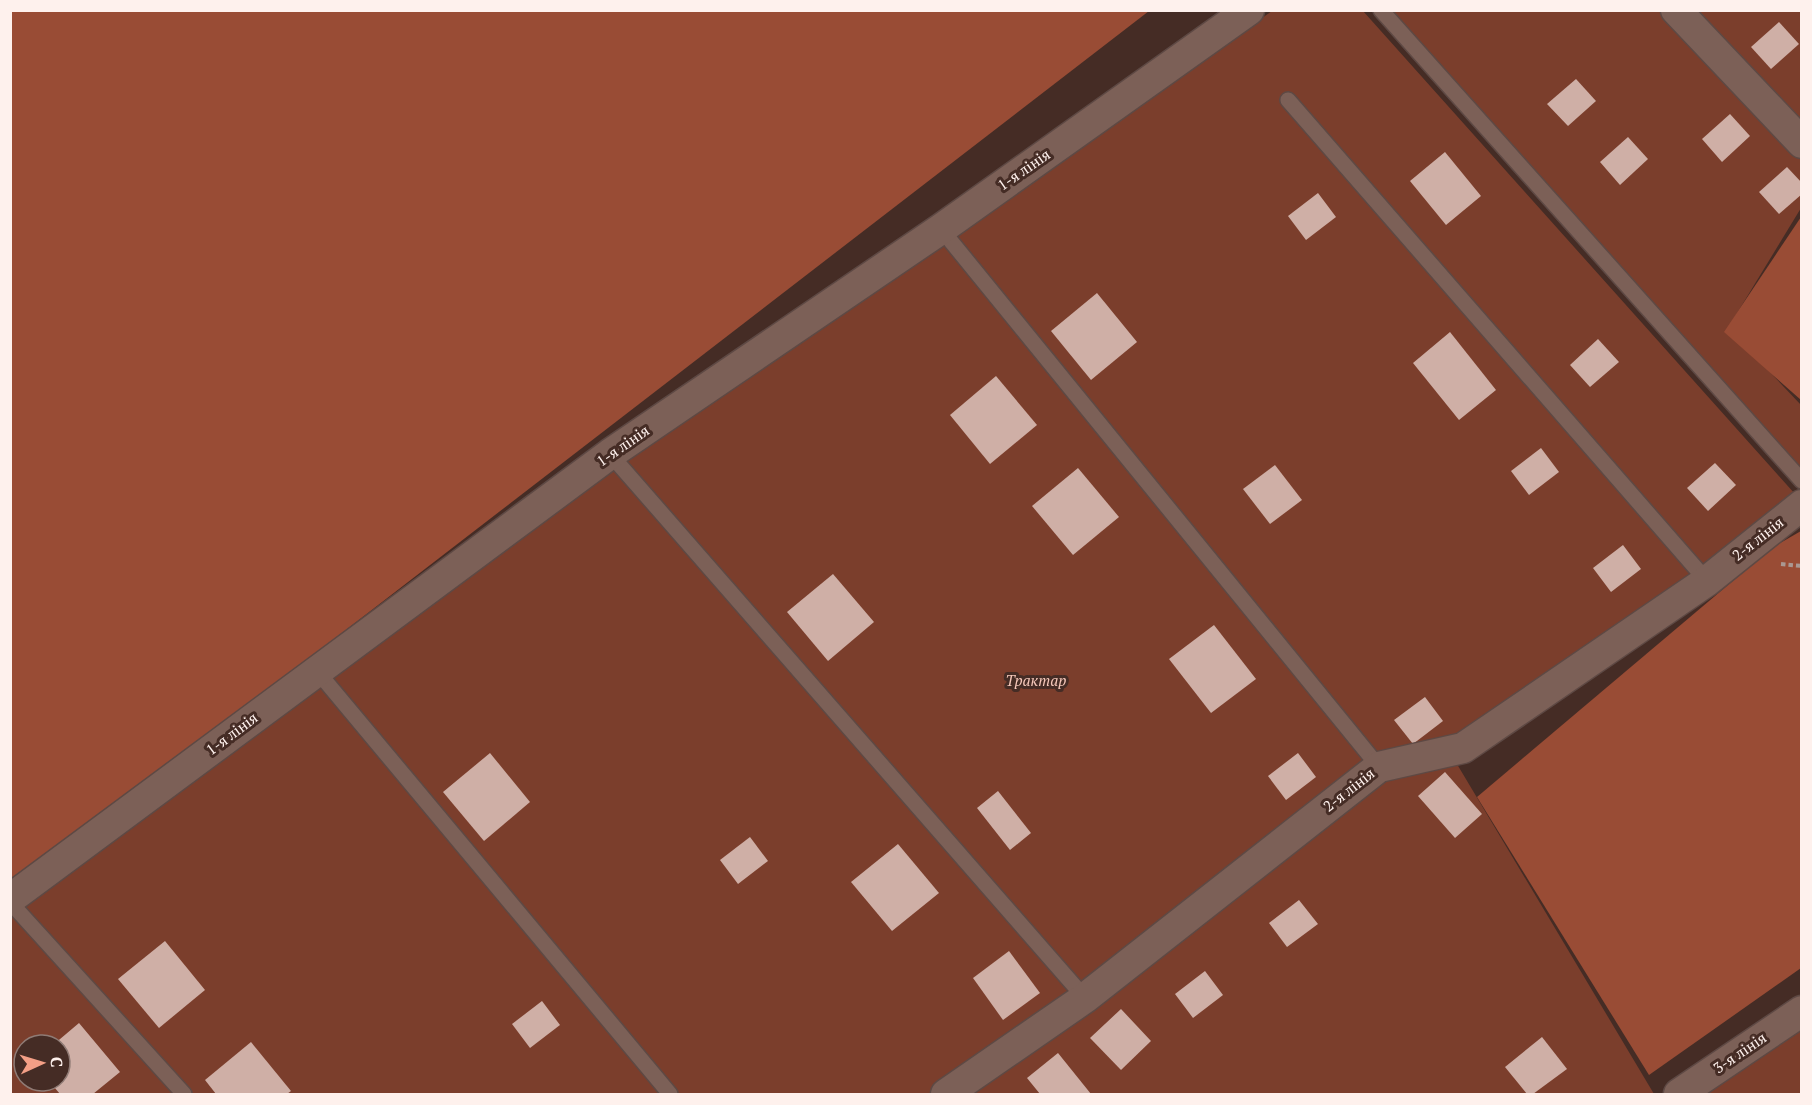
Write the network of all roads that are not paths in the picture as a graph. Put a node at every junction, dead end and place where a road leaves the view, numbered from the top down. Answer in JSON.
{"nodes":[{"id":1,"x":1250,"y":10,"type":"edge"},
{"id":2,"x":1381,"y":10,"type":"edge"},
{"id":3,"x":1676,"y":10,"type":"edge"},
{"id":4,"x":1288,"y":100,"type":"dead end"},
{"id":5,"x":1802,"y":143,"type":"edge"},
{"id":6,"x":941,"y":229,"type":"junction"},
{"id":7,"x":610,"y":454,"type":"junction"},
{"id":8,"x":1802,"y":481,"type":"edge"},
{"id":9,"x":1802,"y":505,"type":"edge"},
{"id":10,"x":1707,"y":581,"type":"junction"},
{"id":11,"x":317,"y":671,"type":"junction"},
{"id":12,"x":1379,"y":767,"type":"junction"},
{"id":13,"x":10,"y":901,"type":"edge"},
{"id":14,"x":1085,"y":998,"type":"junction"},
{"id":15,"x":1802,"y":1011,"type":"edge"},
{"id":16,"x":184,"y":1095,"type":"edge"},
{"id":17,"x":670,"y":1095,"type":"edge"},
{"id":18,"x":946,"y":1095,"type":"edge"},
{"id":19,"x":1679,"y":1095,"type":"edge"}],
"edges":[{"from":1,"to":6,"type":"street","name":"1-я лінія"},
{"from":2,"to":8,"type":"lane"},
{"from":3,"to":5,"type":"street"},
{"from":4,"to":10,"type":"lane"},
{"from":6,"to":7,"type":"street","name":"1-я лінія"},
{"from":6,"to":12,"type":"lane"},
{"from":7,"to":11,"type":"street","name":"1-я лінія"},
{"from":7,"to":14,"type":"lane"},
{"from":9,"to":10,"type":"street","name":"2-я лінія"},
{"from":10,"to":12,"type":"street","name":"2-я лінія"},
{"from":11,"to":13,"type":"street","name":"1-я лінія"},
{"from":11,"to":17,"type":"lane"},
{"from":12,"to":14,"type":"street","name":"2-я лінія"},
{"from":13,"to":16,"type":"lane"},
{"from":14,"to":18,"type":"street","name":"2-я лінія"},
{"from":15,"to":19,"type":"street","name":"3-я лінія"}]}
